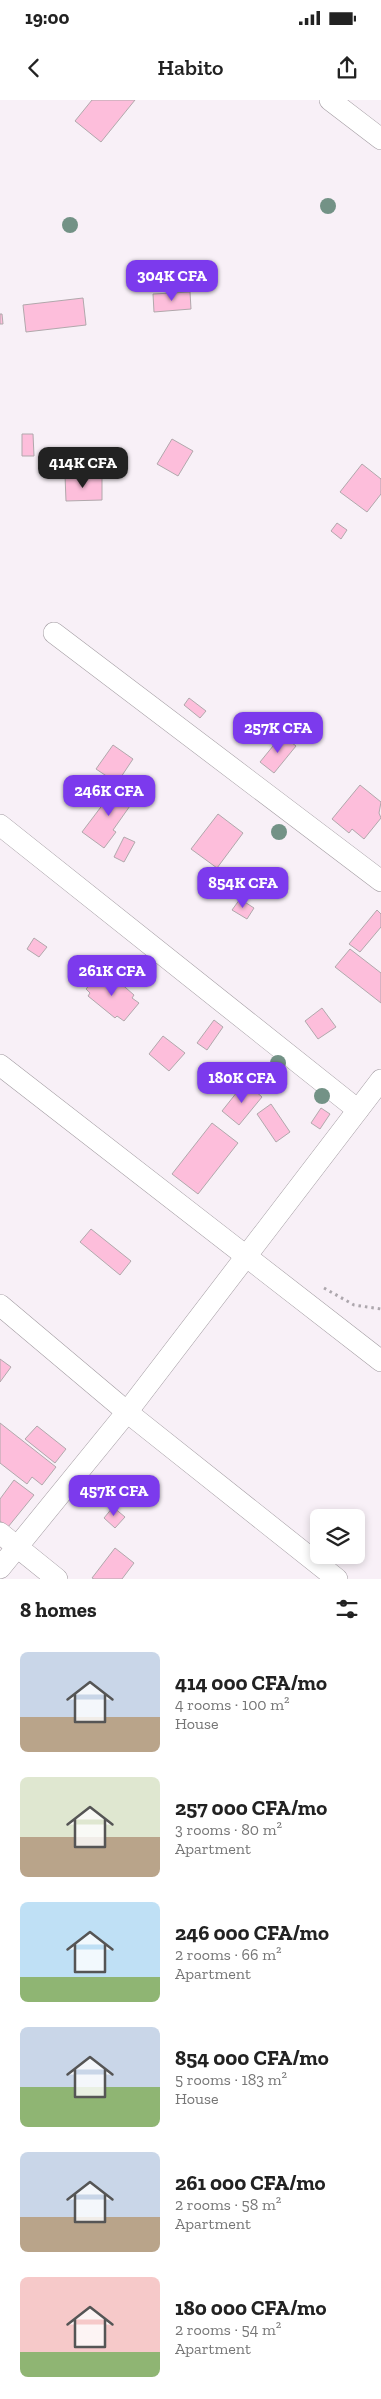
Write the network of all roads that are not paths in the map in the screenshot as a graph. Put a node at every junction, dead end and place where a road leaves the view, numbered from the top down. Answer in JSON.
{"nodes":[{"id":1,"x":330,"y":100,"type":"edge"},
{"id":2,"x":381,"y":139,"type":"edge"},
{"id":3,"x":54,"y":633,"type":"dead end"},
{"id":4,"x":0,"y":826,"type":"edge"},
{"id":5,"x":381,"y":881,"type":"edge"},
{"id":6,"x":0,"y":1065,"type":"edge"},
{"id":7,"x":381,"y":1080,"type":"edge"},
{"id":8,"x":358,"y":1110,"type":"junction"},
{"id":9,"x":247,"y":1256,"type":"junction"},
{"id":10,"x":0,"y":1306,"type":"edge"},
{"id":11,"x":381,"y":1361,"type":"edge"},
{"id":12,"x":127,"y":1412,"type":"junction"},
{"id":13,"x":0,"y":1533,"type":"edge"},
{"id":14,"x":17,"y":1547,"type":"junction"},
{"id":15,"x":0,"y":1568,"type":"edge"},
{"id":16,"x":57,"y":1579,"type":"edge"},
{"id":17,"x":337,"y":1579,"type":"edge"}],
"edges":[{"from":1,"to":2,"type":"street"},
{"from":3,"to":5,"type":"street"},
{"from":4,"to":8,"type":"street"},
{"from":6,"to":9,"type":"street"},
{"from":7,"to":8,"type":"street"},
{"from":8,"to":9,"type":"street"},
{"from":9,"to":11,"type":"street"},
{"from":9,"to":12,"type":"street"},
{"from":10,"to":12,"type":"street"},
{"from":12,"to":14,"type":"street"},
{"from":12,"to":17,"type":"street"},
{"from":13,"to":14,"type":"street"},
{"from":14,"to":15,"type":"street"},
{"from":14,"to":16,"type":"street"}]}
